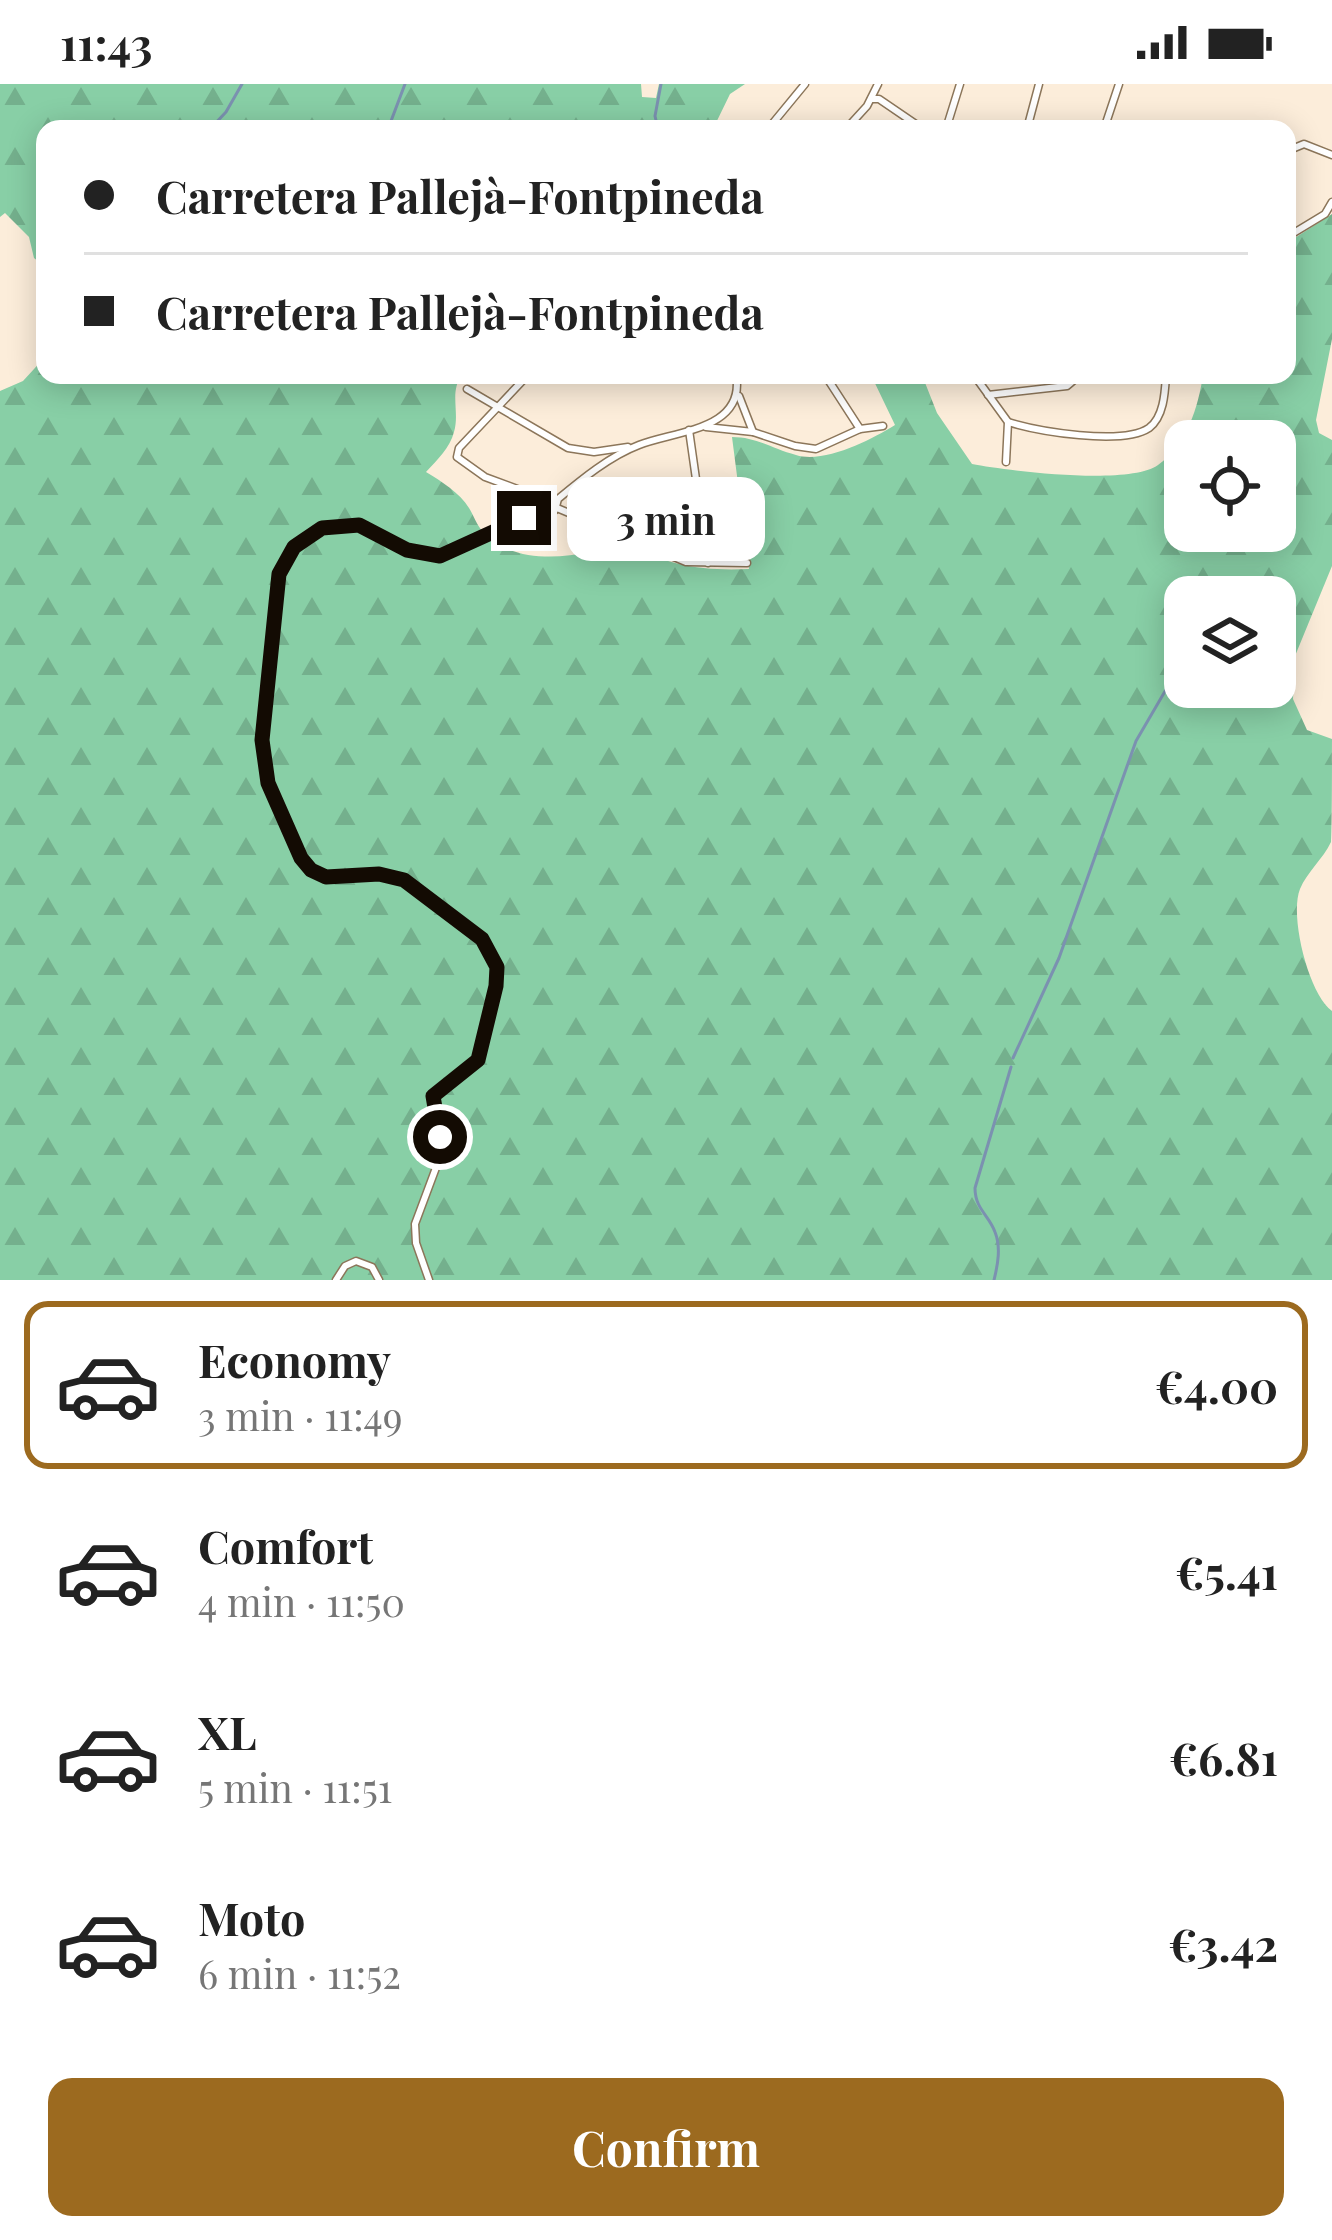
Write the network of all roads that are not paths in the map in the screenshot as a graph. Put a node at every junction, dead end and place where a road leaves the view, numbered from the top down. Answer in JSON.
{"nodes":[{"id":1,"x":805,"y":84,"type":"edge"},
{"id":2,"x":878,"y":84,"type":"edge"},
{"id":3,"x":960,"y":84,"type":"edge"},
{"id":4,"x":1039,"y":84,"type":"edge"},
{"id":5,"x":1119,"y":84,"type":"edge"},
{"id":6,"x":871,"y":99,"type":"junction"},
{"id":7,"x":775,"y":120,"type":"edge"},
{"id":8,"x":854,"y":120,"type":"edge"},
{"id":9,"x":910,"y":120,"type":"edge"},
{"id":10,"x":949,"y":120,"type":"edge"},
{"id":11,"x":1029,"y":120,"type":"edge"},
{"id":12,"x":1107,"y":120,"type":"edge"},
{"id":13,"x":1296,"y":148,"type":"edge"},
{"id":14,"x":1332,"y":155,"type":"edge"},
{"id":15,"x":1332,"y":202,"type":"edge"},
{"id":16,"x":1296,"y":232,"type":"edge"},
{"id":17,"x":519,"y":384,"type":"edge"},
{"id":18,"x":737,"y":384,"type":"edge"},
{"id":19,"x":830,"y":384,"type":"edge"},
{"id":20,"x":980,"y":384,"type":"edge"},
{"id":21,"x":1069,"y":384,"type":"edge"},
{"id":22,"x":1164,"y":384,"type":"edge"},
{"id":23,"x":467,"y":389,"type":"dead end"},
{"id":24,"x":737,"y":392,"type":"junction"},
{"id":25,"x":988,"y":395,"type":"junction"},
{"id":26,"x":495,"y":407,"type":"junction"},
{"id":27,"x":1008,"y":422,"type":"junction"},
{"id":28,"x":703,"y":426,"type":"junction"},
{"id":29,"x":883,"y":426,"type":"dead end"},
{"id":30,"x":860,"y":429,"type":"junction"},
{"id":31,"x":689,"y":430,"type":"junction"},
{"id":32,"x":753,"y":431,"type":"junction"},
{"id":33,"x":638,"y":445,"type":"junction"},
{"id":34,"x":1006,"y":462,"type":"dead end"},
{"id":35,"x":558,"y":503,"type":"junction"},
{"id":36,"x":544,"y":504,"type":"junction"},
{"id":37,"x":708,"y":563,"type":"junction"},
{"id":38,"x":747,"y":563,"type":"dead end"},
{"id":39,"x":336,"y":1280,"type":"edge"},
{"id":40,"x":379,"y":1280,"type":"edge"},
{"id":41,"x":429,"y":1280,"type":"edge"}],
"edges":[{"from":1,"to":7,"type":"street"},
{"from":2,"to":6,"type":"street"},
{"from":3,"to":10,"type":"street"},
{"from":4,"to":11,"type":"street"},
{"from":5,"to":12,"type":"street"},
{"from":6,"to":8,"type":"street"},
{"from":6,"to":9,"type":"street"},
{"from":13,"to":14,"type":"street"},
{"from":15,"to":16,"type":"street"},
{"from":17,"to":26,"type":"street"},
{"from":18,"to":24,"type":"street"},
{"from":19,"to":30,"type":"street"},
{"from":20,"to":25,"type":"street"},
{"from":21,"to":25,"type":"street"},
{"from":22,"to":27,"type":"street"},
{"from":23,"to":26,"type":"street"},
{"from":24,"to":28,"type":"street"},
{"from":24,"to":32,"type":"street"},
{"from":25,"to":27,"type":"street"},
{"from":26,"to":33,"type":"street"},
{"from":26,"to":36,"type":"street"},
{"from":27,"to":34,"type":"street"},
{"from":28,"to":31,"type":"street"},
{"from":28,"to":32,"type":"street"},
{"from":29,"to":30,"type":"street"},
{"from":30,"to":32,"type":"street"},
{"from":31,"to":33,"type":"street"},
{"from":31,"to":37,"type":"street"},
{"from":33,"to":35,"type":"street"},
{"from":35,"to":36,"type":"street"},
{"from":35,"to":36,"type":"street"},
{"from":35,"to":37,"type":"street"},
{"from":36,"to":41,"type":"street"},
{"from":37,"to":38,"type":"street"},
{"from":39,"to":40,"type":"street"}]}
